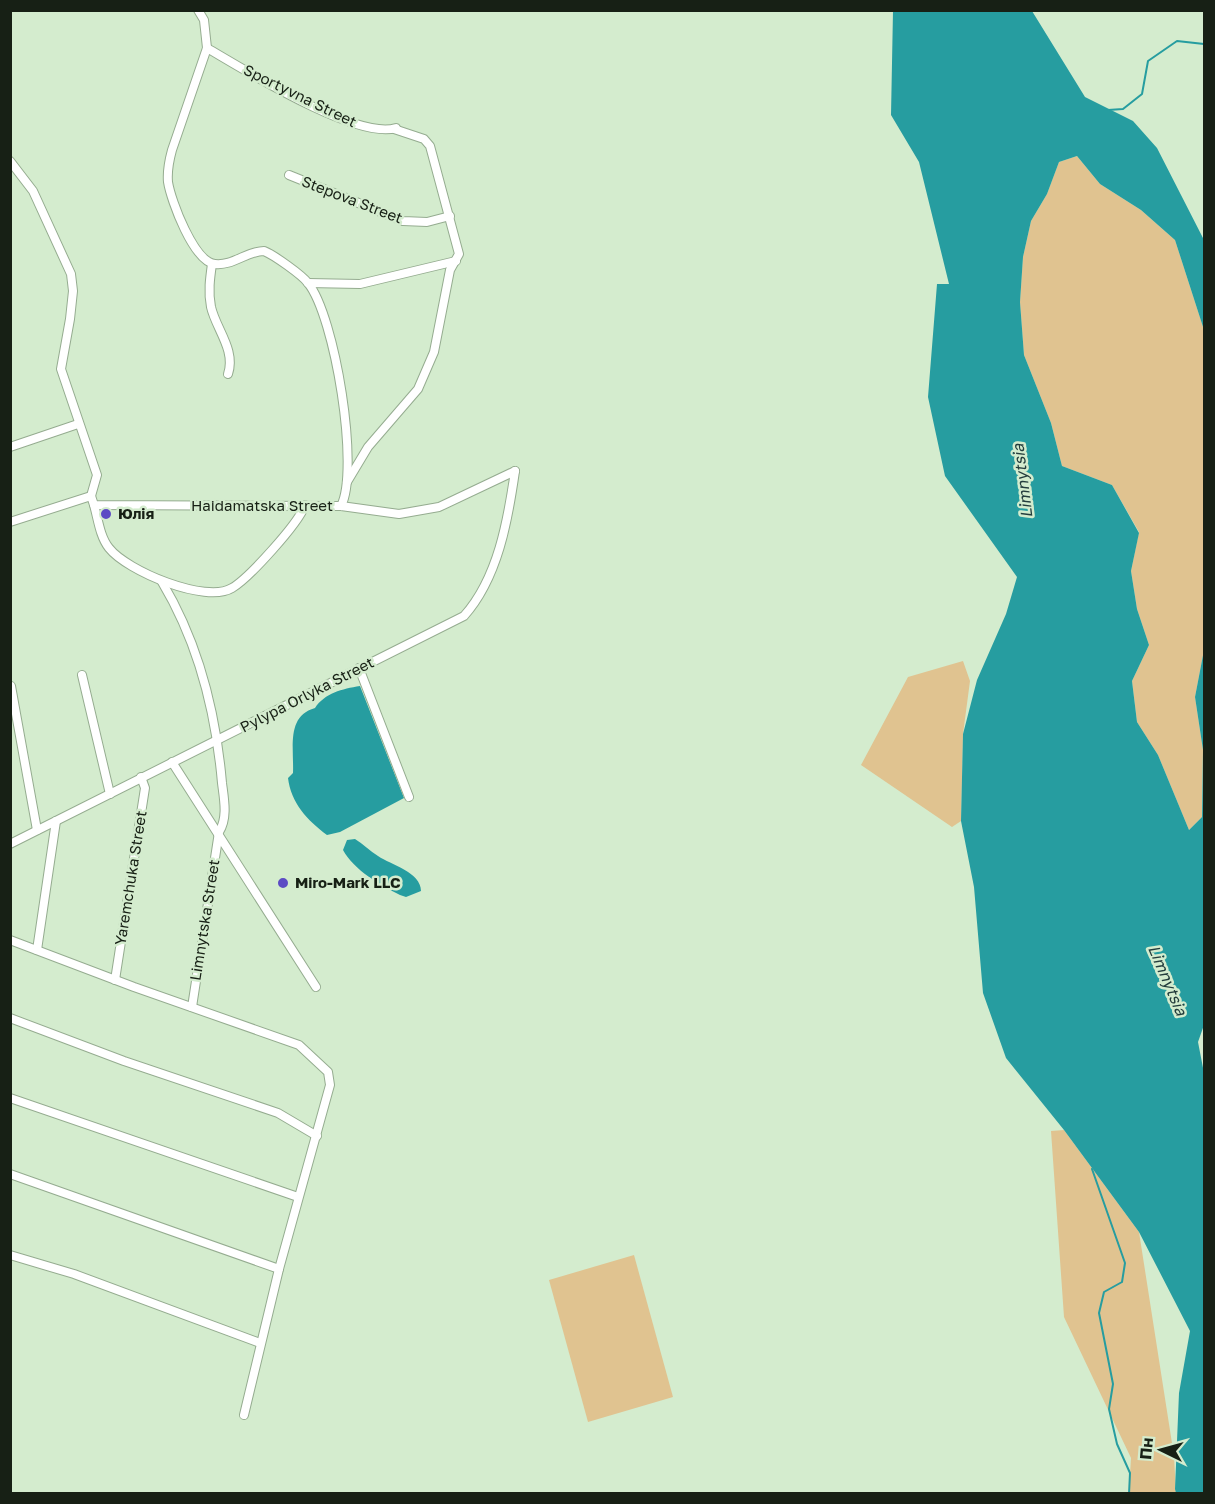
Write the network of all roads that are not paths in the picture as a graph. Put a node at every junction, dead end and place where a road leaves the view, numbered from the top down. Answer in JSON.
{"nodes":[{"id":1,"x":198,"y":10,"type":"edge"},
{"id":2,"x":207,"y":48,"type":"junction"},
{"id":3,"x":10,"y":160,"type":"edge"},
{"id":4,"x":289,"y":175,"type":"dead end"},
{"id":5,"x":450,"y":216,"type":"junction"},
{"id":6,"x":456,"y":261,"type":"junction"},
{"id":7,"x":212,"y":264,"type":"junction"},
{"id":8,"x":308,"y":283,"type":"junction"},
{"id":9,"x":228,"y":374,"type":"dead end"},
{"id":10,"x":78,"y":424,"type":"junction"},
{"id":11,"x":10,"y":447,"type":"edge"},
{"id":12,"x":515,"y":471,"type":"joint"},
{"id":13,"x":346,"y":482,"type":"junction"},
{"id":14,"x":93,"y":501,"type":"junction"},
{"id":15,"x":305,"y":505,"type":"junction"},
{"id":16,"x":340,"y":506,"type":"junction"},
{"id":17,"x":10,"y":522,"type":"edge"},
{"id":18,"x":162,"y":582,"type":"junction"},
{"id":19,"x":359,"y":668,"type":"junction"},
{"id":20,"x":82,"y":675,"type":"dead end"},
{"id":21,"x":11,"y":686,"type":"edge"},
{"id":22,"x":218,"y":739,"type":"junction"},
{"id":23,"x":172,"y":762,"type":"junction"},
{"id":24,"x":141,"y":777,"type":"junction"},
{"id":25,"x":110,"y":794,"type":"junction"},
{"id":26,"x":409,"y":797,"type":"dead end"},
{"id":27,"x":56,"y":821,"type":"junction"},
{"id":28,"x":37,"y":830,"type":"junction"},
{"id":29,"x":219,"y":832,"type":"junction"},
{"id":30,"x":10,"y":844,"type":"edge"},
{"id":31,"x":10,"y":940,"type":"edge"},
{"id":32,"x":38,"y":950,"type":"junction"},
{"id":33,"x":115,"y":980,"type":"junction"},
{"id":34,"x":316,"y":987,"type":"dead end"},
{"id":35,"x":192,"y":1007,"type":"junction"},
{"id":36,"x":10,"y":1018,"type":"edge"},
{"id":37,"x":10,"y":1098,"type":"edge"},
{"id":38,"x":317,"y":1136,"type":"junction"},
{"id":39,"x":10,"y":1174,"type":"edge"},
{"id":40,"x":298,"y":1197,"type":"junction"},
{"id":41,"x":10,"y":1255,"type":"edge"},
{"id":42,"x":279,"y":1269,"type":"junction"},
{"id":43,"x":260,"y":1343,"type":"junction"},
{"id":44,"x":244,"y":1415,"type":"dead end"}],
"edges":[{"from":1,"to":2,"type":"street"},
{"from":2,"to":5,"type":"street","name":"Sportyvna Street"},
{"from":2,"to":7,"type":"street"},
{"from":3,"to":10,"type":"street"},
{"from":4,"to":5,"type":"street","name":"Stepova Street"},
{"from":5,"to":6,"type":"street","name":"Sportyvna Street"},
{"from":6,"to":8,"type":"street"},
{"from":6,"to":13,"type":"street"},
{"from":7,"to":8,"type":"street"},
{"from":7,"to":9,"type":"street"},
{"from":8,"to":13,"type":"street"},
{"from":10,"to":11,"type":"street"},
{"from":10,"to":14,"type":"street"},
{"from":12,"to":16,"type":"street","name":"Haidamatska Street"},
{"from":12,"to":19,"type":"street","name":"Pylypa Orlyka Street"},
{"from":13,"to":16,"type":"street"},
{"from":14,"to":15,"type":"street","name":"Haidamatska Street"},
{"from":14,"to":17,"type":"street","name":"Haidamatska Street"},
{"from":14,"to":18,"type":"street"},
{"from":15,"to":16,"type":"street","name":"Haidamatska Street"},
{"from":15,"to":18,"type":"street"},
{"from":18,"to":22,"type":"street","name":"Limnytska Street"},
{"from":19,"to":22,"type":"street","name":"Pylypa Orlyka Street"},
{"from":19,"to":26,"type":"street"},
{"from":20,"to":25,"type":"street"},
{"from":21,"to":28,"type":"street"},
{"from":22,"to":23,"type":"street","name":"Pylypa Orlyka Street"},
{"from":22,"to":29,"type":"street","name":"Limnytska Street"},
{"from":23,"to":24,"type":"street","name":"Pylypa Orlyka Street"},
{"from":23,"to":29,"type":"street"},
{"from":24,"to":25,"type":"street","name":"Pylypa Orlyka Street"},
{"from":24,"to":33,"type":"street","name":"Yaremchuka Street"},
{"from":25,"to":27,"type":"street","name":"Pylypa Orlyka Street"},
{"from":27,"to":28,"type":"street","name":"Pylypa Orlyka Street"},
{"from":27,"to":32,"type":"street"},
{"from":28,"to":30,"type":"street","name":"Pylypa Orlyka Street"},
{"from":29,"to":34,"type":"street"},
{"from":29,"to":35,"type":"street","name":"Limnytska Street"},
{"from":31,"to":32,"type":"street"},
{"from":32,"to":33,"type":"street"},
{"from":33,"to":35,"type":"street"},
{"from":35,"to":38,"type":"street"},
{"from":36,"to":38,"type":"street"},
{"from":37,"to":40,"type":"street"},
{"from":38,"to":40,"type":"street"},
{"from":39,"to":42,"type":"street"},
{"from":40,"to":42,"type":"street"},
{"from":41,"to":43,"type":"street"},
{"from":42,"to":43,"type":"street"},
{"from":43,"to":44,"type":"street"}]}
